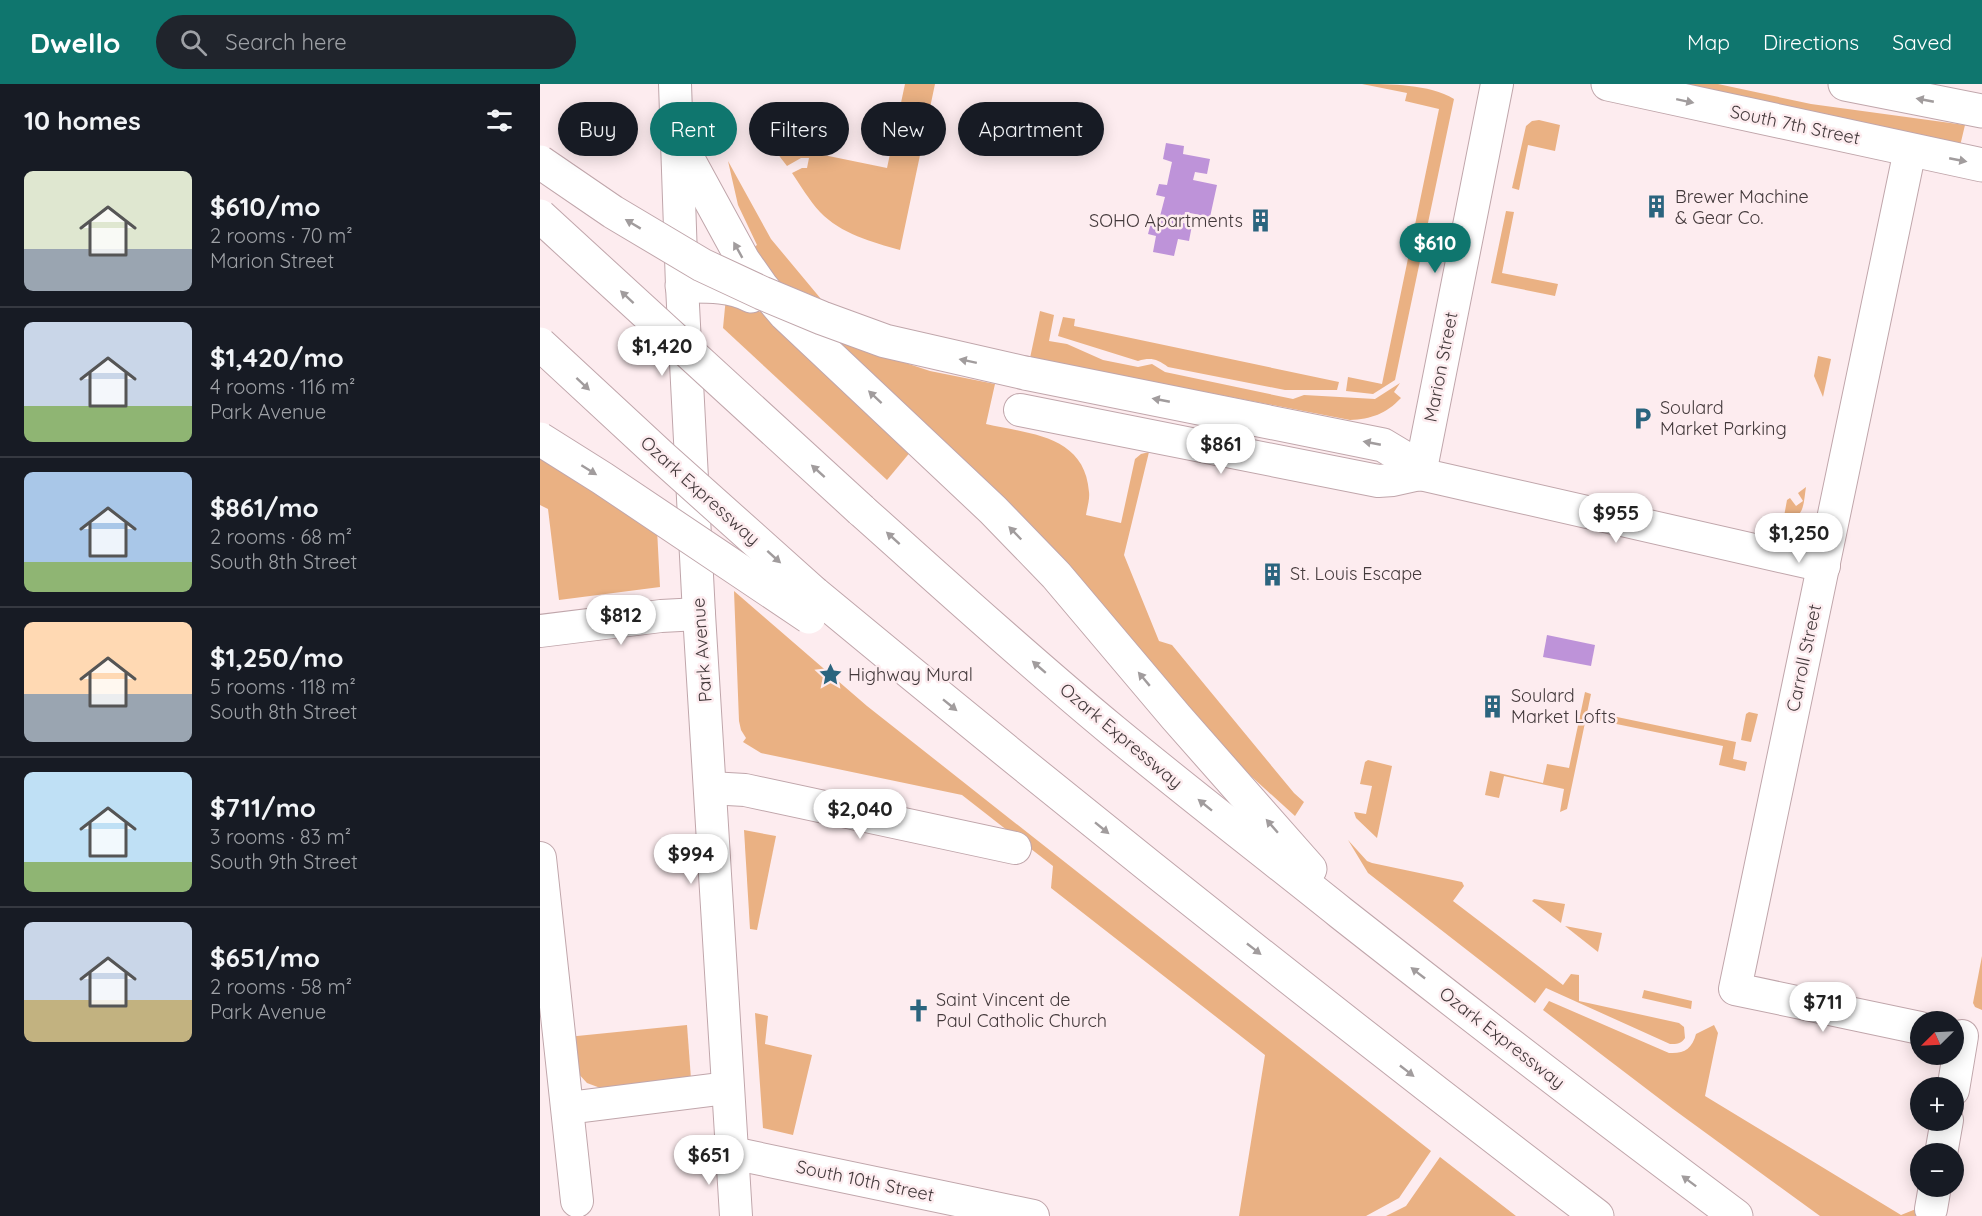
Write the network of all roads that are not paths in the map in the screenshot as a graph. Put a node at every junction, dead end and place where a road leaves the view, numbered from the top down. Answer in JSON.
{"nodes":[{"id":1,"x":675,"y":84,"type":"edge"},
{"id":2,"x":1497,"y":84,"type":"edge"},
{"id":3,"x":1608,"y":84,"type":"edge"},
{"id":4,"x":1845,"y":84,"type":"edge"},
{"id":5,"x":676,"y":102,"type":"edge"},
{"id":6,"x":1982,"y":111,"type":"edge"},
{"id":7,"x":1910,"y":150,"type":"junction"},
{"id":8,"x":678,"y":156,"type":"edge"},
{"id":9,"x":686,"y":156,"type":"edge"},
{"id":10,"x":540,"y":162,"type":"edge"},
{"id":11,"x":1982,"y":165,"type":"edge"},
{"id":12,"x":540,"y":216,"type":"edge"},
{"id":13,"x":682,"y":286,"type":"junction"},
{"id":14,"x":785,"y":314,"type":"junction"},
{"id":15,"x":540,"y":345,"type":"edge"},
{"id":16,"x":1020,"y":410,"type":"dead end"},
{"id":17,"x":540,"y":439,"type":"edge"},
{"id":18,"x":1420,"y":474,"type":"junction"},
{"id":19,"x":1824,"y":566,"type":"junction"},
{"id":20,"x":812,"y":605,"type":"junction"},
{"id":21,"x":699,"y":614,"type":"junction"},
{"id":22,"x":540,"y":631,"type":"edge"},
{"id":23,"x":710,"y":788,"type":"junction"},
{"id":24,"x":1015,"y":848,"type":"dead end"},
{"id":25,"x":540,"y":858,"type":"edge"},
{"id":26,"x":1366,"y":933,"type":"junction"},
{"id":27,"x":1910,"y":1026,"type":"edge"},
{"id":28,"x":1966,"y":1037,"type":"edge"},
{"id":29,"x":1956,"y":1077,"type":"edge"},
{"id":30,"x":727,"y":1088,"type":"junction"},
{"id":31,"x":568,"y":1108,"type":"junction"},
{"id":32,"x":732,"y":1153,"type":"junction"},
{"id":33,"x":577,"y":1201,"type":"dead end"},
{"id":34,"x":736,"y":1216,"type":"edge"},
{"id":35,"x":1033,"y":1216,"type":"edge"},
{"id":36,"x":1597,"y":1216,"type":"edge"},
{"id":37,"x":1736,"y":1216,"type":"edge"}],
"edges":[{"from":1,"to":5,"type":"street","name":"Park Avenue"},
{"from":2,"to":18,"type":"street","name":"Marion Street"},
{"from":3,"to":7,"type":"main road","name":"South 7th Street","one_way":true},
{"from":6,"to":4,"type":"main road","one_way":true},
{"from":7,"to":11,"type":"main road","name":"South 7th Street","one_way":true},
{"from":7,"to":19,"type":"street","name":"Carroll Street"},
{"from":8,"to":13,"type":"street","name":"Park Avenue"},
{"from":14,"to":9,"type":"main road","one_way":true},
{"from":18,"to":10,"type":"main road","one_way":true,"bridge":true},
{"from":26,"to":12,"type":"main road","name":"Ozark Expressway","one_way":true,"bridge":true},
{"from":13,"to":14,"type":"main road"},
{"from":13,"to":21,"type":"street","name":"Park Avenue"},
{"from":26,"to":14,"type":"main road","one_way":true},
{"from":15,"to":20,"type":"main road","name":"Ozark Expressway","one_way":true,"bridge":true},
{"from":16,"to":18,"type":"street"},
{"from":17,"to":20,"type":"main road","one_way":true,"bridge":true},
{"from":18,"to":19,"type":"street"},
{"from":19,"to":27,"type":"street","name":"Carroll Street"},
{"from":20,"to":36,"type":"main road","name":"Ozark Expressway","one_way":true},
{"from":21,"to":22,"type":"street"},
{"from":21,"to":23,"type":"street","name":"Park Avenue"},
{"from":23,"to":24,"type":"street"},
{"from":23,"to":30,"type":"street","name":"Park Avenue"},
{"from":25,"to":31,"type":"street"},
{"from":37,"to":26,"type":"main road","name":"Ozark Expressway","one_way":true},
{"from":28,"to":29,"type":"street"},
{"from":30,"to":31,"type":"street"},
{"from":30,"to":32,"type":"street","name":"Park Avenue"},
{"from":31,"to":33,"type":"street"},
{"from":32,"to":34,"type":"street","name":"Park Avenue"},
{"from":32,"to":35,"type":"street","name":"South 10th Street"}]}
